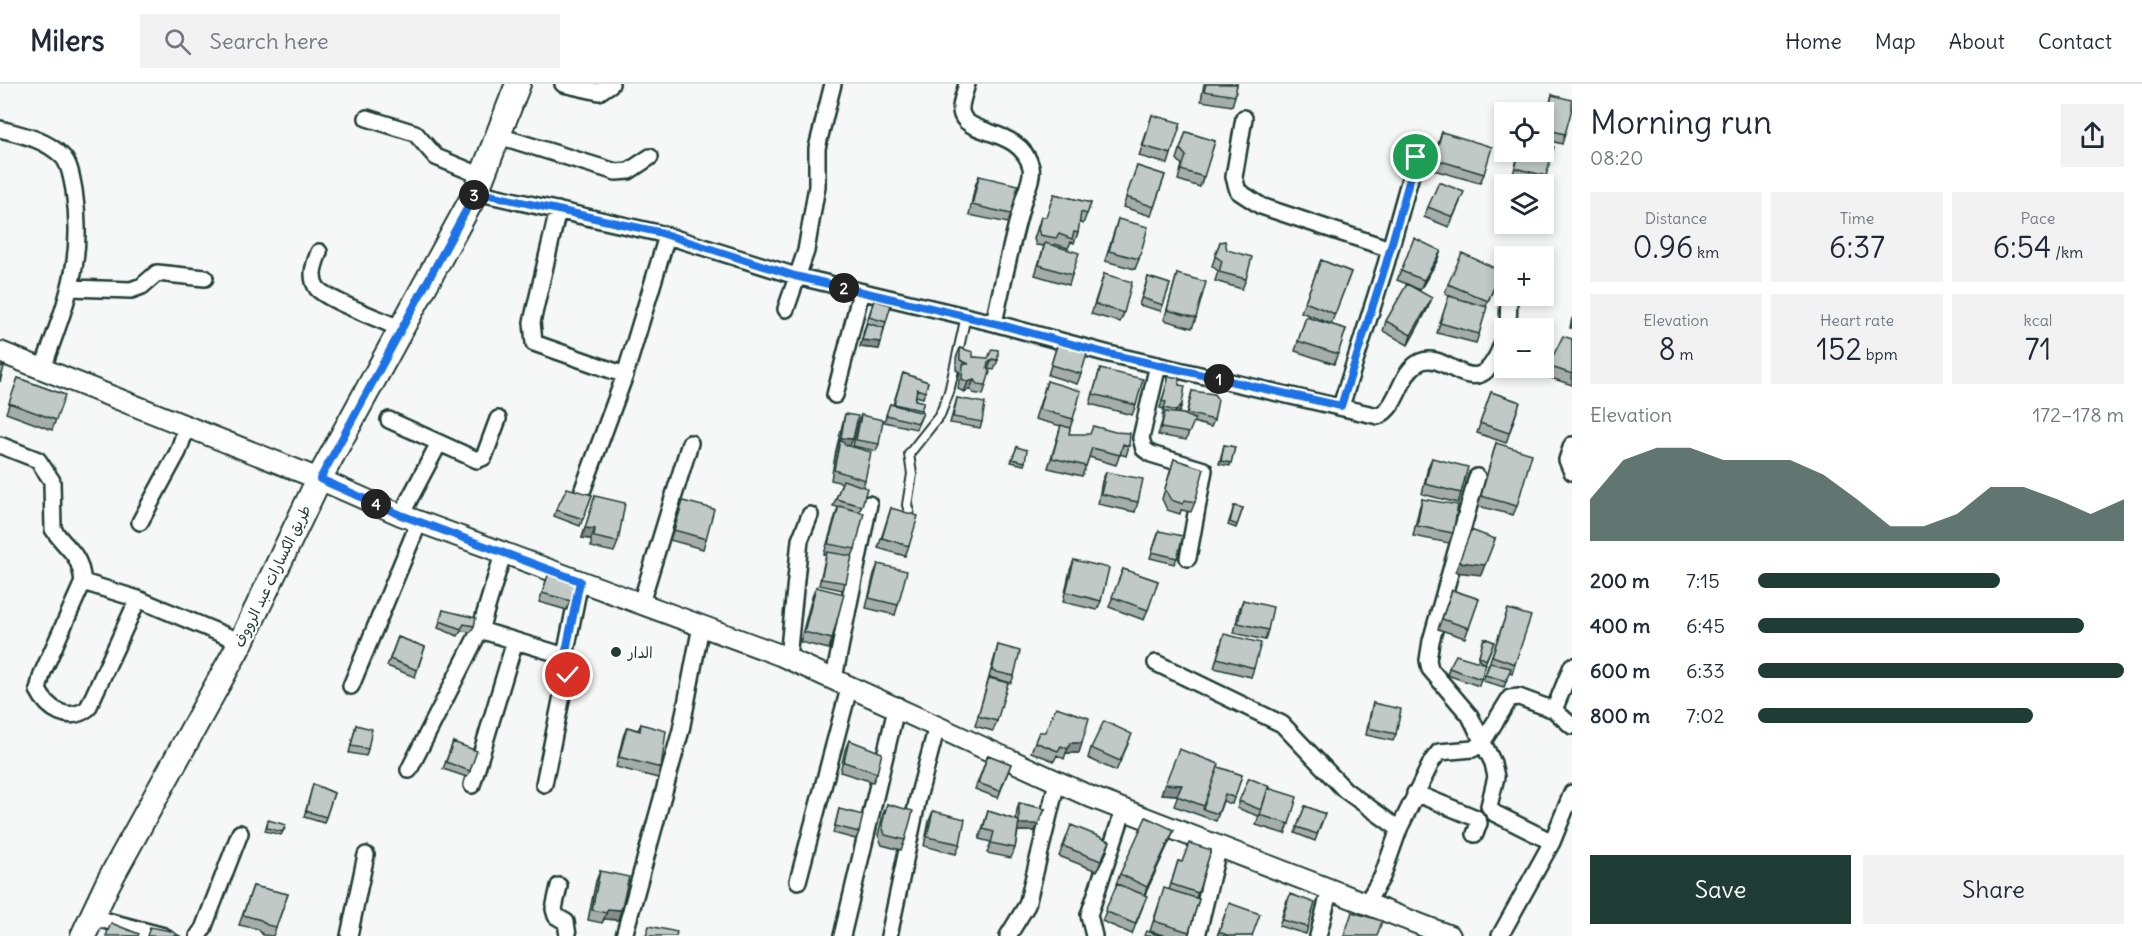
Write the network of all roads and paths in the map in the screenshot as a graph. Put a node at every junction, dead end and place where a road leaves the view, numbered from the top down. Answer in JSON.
{"nodes":[{"id":1,"x":518,"y":84,"type":"edge"},
{"id":2,"x":563,"y":84,"type":"edge"},
{"id":3,"x":611,"y":84,"type":"edge"},
{"id":4,"x":833,"y":84,"type":"edge"},
{"id":5,"x":967,"y":84,"type":"edge"},
{"id":6,"x":367,"y":118,"type":"dead end"},
{"id":7,"x":1244,"y":118,"type":"dead end"},
{"id":8,"x":0,"y":129,"type":"edge"},
{"id":9,"x":499,"y":136,"type":"junction"},
{"id":10,"x":650,"y":157,"type":"dead end"},
{"id":11,"x":1416,"y":157,"type":"dead end"},
{"id":12,"x":479,"y":184,"type":"junction"},
{"id":13,"x":558,"y":210,"type":"junction"},
{"id":14,"x":668,"y":236,"type":"junction"},
{"id":15,"x":1390,"y":249,"type":"junction"},
{"id":16,"x":319,"y":252,"type":"dead end"},
{"id":17,"x":795,"y":276,"type":"junction"},
{"id":18,"x":205,"y":278,"type":"dead end"},
{"id":19,"x":70,"y":288,"type":"junction"},
{"id":20,"x":861,"y":292,"type":"junction"},
{"id":21,"x":786,"y":309,"type":"dead end"},
{"id":22,"x":966,"y":316,"type":"junction"},
{"id":23,"x":994,"y":323,"type":"junction"},
{"id":24,"x":402,"y":329,"type":"junction"},
{"id":25,"x":0,"y":352,"type":"edge"},
{"id":26,"x":1494,"y":356,"type":"edge"},
{"id":27,"x":1158,"y":365,"type":"junction"},
{"id":28,"x":42,"y":368,"type":"junction"},
{"id":29,"x":625,"y":375,"type":"junction"},
{"id":30,"x":835,"y":395,"type":"dead end"},
{"id":31,"x":1341,"y":406,"type":"junction"},
{"id":32,"x":498,"y":419,"type":"dead end"},
{"id":33,"x":389,"y":420,"type":"dead end"},
{"id":34,"x":187,"y":426,"type":"junction"},
{"id":35,"x":439,"y":443,"type":"junction"},
{"id":36,"x":690,"y":443,"type":"dead end"},
{"id":37,"x":0,"y":445,"type":"edge"},
{"id":38,"x":1572,"y":445,"type":"edge"},
{"id":39,"x":1572,"y":472,"type":"edge"},
{"id":40,"x":1477,"y":477,"type":"dead end"},
{"id":41,"x":320,"y":479,"type":"junction"},
{"id":42,"x":583,"y":489,"type":"dead end"},
{"id":43,"x":869,"y":504,"type":"dead end"},
{"id":44,"x":909,"y":511,"type":"edge"},
{"id":45,"x":810,"y":515,"type":"dead end"},
{"id":46,"x":410,"y":518,"type":"junction"},
{"id":47,"x":140,"y":522,"type":"dead end"},
{"id":48,"x":503,"y":554,"type":"junction"},
{"id":49,"x":1188,"y":558,"type":"dead end"},
{"id":50,"x":580,"y":581,"type":"junction"},
{"id":51,"x":83,"y":582,"type":"junction"},
{"id":52,"x":138,"y":599,"type":"junction"},
{"id":53,"x":641,"y":603,"type":"junction"},
{"id":54,"x":701,"y":626,"type":"junction"},
{"id":55,"x":480,"y":630,"type":"junction"},
{"id":56,"x":515,"y":641,"type":"junction"},
{"id":57,"x":241,"y":642,"type":"junction"},
{"id":58,"x":565,"y":656,"type":"junction"},
{"id":59,"x":788,"y":658,"type":"junction"},
{"id":60,"x":1156,"y":663,"type":"dead end"},
{"id":61,"x":1572,"y":666,"type":"edge"},
{"id":62,"x":842,"y":682,"type":"junction"},
{"id":63,"x":351,"y":686,"type":"dead end"},
{"id":64,"x":897,"y":705,"type":"junction"},
{"id":65,"x":1554,"y":710,"type":"junction"},
{"id":66,"x":937,"y":726,"type":"junction"},
{"id":67,"x":1572,"y":726,"type":"edge"},
{"id":68,"x":1482,"y":743,"type":"junction"},
{"id":69,"x":409,"y":770,"type":"dead end"},
{"id":70,"x":1057,"y":782,"type":"junction"},
{"id":71,"x":544,"y":784,"type":"dead end"},
{"id":72,"x":472,"y":785,"type":"dead end"},
{"id":73,"x":1415,"y":793,"type":"junction"},
{"id":74,"x":1572,"y":794,"type":"edge"},
{"id":75,"x":1124,"y":809,"type":"junction"},
{"id":76,"x":1399,"y":829,"type":"junction"},
{"id":77,"x":240,"y":833,"type":"dead end"},
{"id":78,"x":1475,"y":834,"type":"dead end"},
{"id":79,"x":1552,"y":842,"type":"junction"},
{"id":80,"x":1219,"y":846,"type":"junction"},
{"id":81,"x":366,"y":855,"type":"dead end"},
{"id":82,"x":798,"y":881,"type":"dead end"},
{"id":83,"x":559,"y":886,"type":"dead end"},
{"id":84,"x":1330,"y":889,"type":"junction"},
{"id":85,"x":1367,"y":902,"type":"junction"},
{"id":86,"x":87,"y":927,"type":"edge"},
{"id":87,"x":1438,"y":934,"type":"edge"},
{"id":88,"x":164,"y":936,"type":"edge"},
{"id":89,"x":198,"y":936,"type":"edge"},
{"id":90,"x":349,"y":936,"type":"edge"},
{"id":91,"x":568,"y":936,"type":"edge"},
{"id":92,"x":624,"y":936,"type":"edge"},
{"id":93,"x":842,"y":936,"type":"edge"},
{"id":94,"x":889,"y":936,"type":"edge"},
{"id":95,"x":1008,"y":936,"type":"edge"},
{"id":96,"x":1094,"y":936,"type":"edge"},
{"id":97,"x":1197,"y":936,"type":"edge"},
{"id":98,"x":1318,"y":936,"type":"edge"},
{"id":99,"x":1500,"y":936,"type":"edge"}],
"edges":[{"from":1,"to":9,"type":"main road","name":"طريق الكسارات عبد الرووف"},
{"from":2,"to":3,"type":"street"},
{"from":4,"to":17,"type":"street"},
{"from":5,"to":23,"type":"street"},
{"from":6,"to":12,"type":"street"},
{"from":7,"to":15,"type":"street"},
{"from":8,"to":19,"type":"street"},
{"from":9,"to":10,"type":"street"},
{"from":9,"to":12,"type":"main road","name":"طريق الكسارات عبد الرووف"},
{"from":11,"to":15,"type":"street"},
{"from":12,"to":13,"type":"street"},
{"from":12,"to":24,"type":"main road","name":"طريق الكسارات عبد الرووف"},
{"from":13,"to":14,"type":"street"},
{"from":13,"to":29,"type":"street"},
{"from":14,"to":17,"type":"street"},
{"from":14,"to":29,"type":"street"},
{"from":15,"to":31,"type":"street"},
{"from":16,"to":24,"type":"street"},
{"from":17,"to":20,"type":"street"},
{"from":17,"to":21,"type":"street"},
{"from":18,"to":19,"type":"street"},
{"from":19,"to":28,"type":"street"},
{"from":20,"to":22,"type":"street"},
{"from":20,"to":30,"type":"street"},
{"from":22,"to":23,"type":"street"},
{"from":22,"to":44,"type":"lane"},
{"from":23,"to":27,"type":"street"},
{"from":24,"to":41,"type":"main road","name":"طريق الكسارات عبد الرووف"},
{"from":25,"to":28,"type":"street"},
{"from":26,"to":31,"type":"street"},
{"from":27,"to":31,"type":"street"},
{"from":27,"to":49,"type":"street"},
{"from":28,"to":34,"type":"street"},
{"from":29,"to":42,"type":"street"},
{"from":32,"to":35,"type":"street"},
{"from":33,"to":35,"type":"street"},
{"from":34,"to":41,"type":"street"},
{"from":34,"to":47,"type":"street"},
{"from":35,"to":46,"type":"street"},
{"from":36,"to":53,"type":"street"},
{"from":37,"to":51,"type":"street"},
{"from":38,"to":39,"type":"street"},
{"from":40,"to":68,"type":"street"},
{"from":41,"to":46,"type":"street"},
{"from":41,"to":57,"type":"main road","name":"طريق الكسارات عبد الرووف"},
{"from":43,"to":62,"type":"street"},
{"from":45,"to":59,"type":"street"},
{"from":46,"to":48,"type":"street"},
{"from":46,"to":63,"type":"street"},
{"from":48,"to":50,"type":"street"},
{"from":48,"to":55,"type":"street"},
{"from":50,"to":53,"type":"street"},
{"from":50,"to":58,"type":"street"},
{"from":51,"to":52,"type":"street"},
{"from":51,"to":52,"type":"street"},
{"from":52,"to":57,"type":"street"},
{"from":53,"to":54,"type":"street"},
{"from":54,"to":59,"type":"street"},
{"from":54,"to":92,"type":"street"},
{"from":55,"to":56,"type":"street"},
{"from":55,"to":69,"type":"street"},
{"from":56,"to":58,"type":"street"},
{"from":56,"to":72,"type":"street"},
{"from":57,"to":86,"type":"main road","name":"طريق الكسارات عبد الرووف"},
{"from":58,"to":71,"type":"street"},
{"from":59,"to":62,"type":"street"},
{"from":60,"to":76,"type":"street"},
{"from":61,"to":65,"type":"street"},
{"from":62,"to":64,"type":"street"},
{"from":62,"to":82,"type":"street"},
{"from":64,"to":66,"type":"street"},
{"from":64,"to":93,"type":"street"},
{"from":65,"to":67,"type":"street"},
{"from":65,"to":68,"type":"street"},
{"from":66,"to":70,"type":"street"},
{"from":66,"to":94,"type":"street"},
{"from":68,"to":73,"type":"street"},
{"from":68,"to":79,"type":"street"},
{"from":70,"to":75,"type":"street"},
{"from":70,"to":95,"type":"street"},
{"from":73,"to":76,"type":"street"},
{"from":73,"to":78,"type":"street"},
{"from":74,"to":79,"type":"street"},
{"from":75,"to":80,"type":"street"},
{"from":75,"to":96,"type":"street"},
{"from":76,"to":85,"type":"street"},
{"from":77,"to":89,"type":"street"},
{"from":79,"to":99,"type":"street"},
{"from":80,"to":84,"type":"street"},
{"from":80,"to":97,"type":"street"},
{"from":81,"to":90,"type":"street"},
{"from":83,"to":91,"type":"street"},
{"from":84,"to":85,"type":"street"},
{"from":84,"to":98,"type":"street"},
{"from":85,"to":87,"type":"street"},
{"from":86,"to":88,"type":"street"}]}
